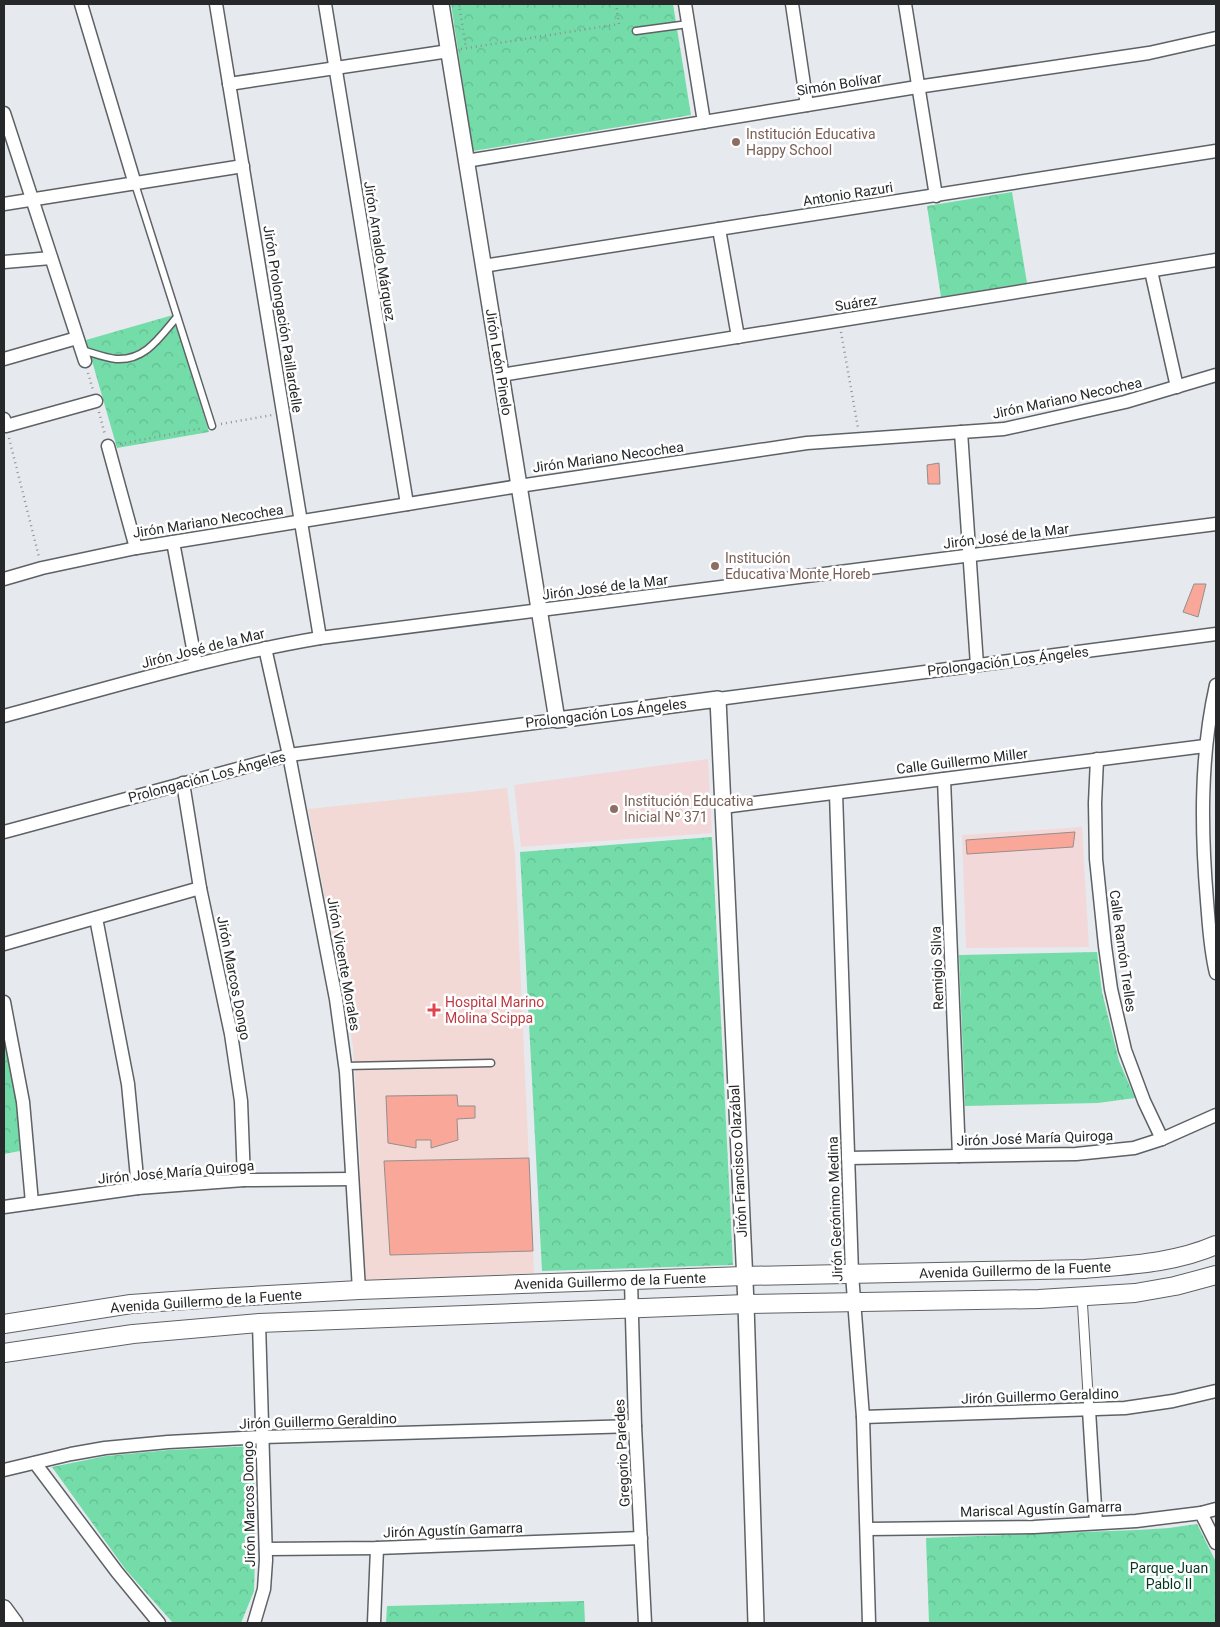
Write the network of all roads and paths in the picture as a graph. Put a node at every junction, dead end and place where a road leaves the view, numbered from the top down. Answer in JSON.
{"nodes":[{"id":1,"x":81,"y":4,"type":"edge"},
{"id":2,"x":216,"y":4,"type":"edge"},
{"id":3,"x":325,"y":4,"type":"edge"},
{"id":4,"x":441,"y":4,"type":"edge"},
{"id":5,"x":459,"y":4,"type":"edge"},
{"id":6,"x":616,"y":4,"type":"edge"},
{"id":7,"x":685,"y":4,"type":"edge"},
{"id":8,"x":792,"y":4,"type":"edge"},
{"id":9,"x":905,"y":4,"type":"edge"},
{"id":10,"x":688,"y":24,"type":"junction"},
{"id":11,"x":636,"y":31,"type":"dead end"},
{"id":12,"x":1216,"y":38,"type":"edge"},
{"id":13,"x":449,"y":51,"type":"junction"},
{"id":14,"x":335,"y":68,"type":"junction"},
{"id":15,"x":229,"y":84,"type":"junction"},
{"id":16,"x":917,"y":87,"type":"junction"},
{"id":17,"x":807,"y":105,"type":"junction"},
{"id":18,"x":4,"y":114,"type":"edge"},
{"id":19,"x":704,"y":122,"type":"junction"},
{"id":20,"x":1216,"y":151,"type":"edge"},
{"id":21,"x":466,"y":161,"type":"junction"},
{"id":22,"x":243,"y":166,"type":"junction"},
{"id":23,"x":134,"y":184,"type":"junction"},
{"id":24,"x":936,"y":196,"type":"junction"},
{"id":25,"x":32,"y":200,"type":"junction"},
{"id":26,"x":4,"y":204,"type":"edge"},
{"id":27,"x":719,"y":229,"type":"junction"},
{"id":28,"x":51,"y":258,"type":"junction"},
{"id":29,"x":1216,"y":260,"type":"edge"},
{"id":30,"x":4,"y":262,"type":"edge"},
{"id":31,"x":483,"y":266,"type":"junction"},
{"id":32,"x":1151,"y":271,"type":"junction"},
{"id":33,"x":177,"y":317,"type":"junction"},
{"id":34,"x":839,"y":321,"type":"junction"},
{"id":35,"x":738,"y":337,"type":"junction"},
{"id":36,"x":81,"y":350,"type":"junction"},
{"id":37,"x":4,"y":359,"type":"edge"},
{"id":38,"x":501,"y":375,"type":"junction"},
{"id":39,"x":1216,"y":375,"type":"edge"},
{"id":40,"x":1177,"y":387,"type":"junction"},
{"id":41,"x":96,"y":401,"type":"dead end"},
{"id":42,"x":283,"y":412,"type":"junction"},
{"id":43,"x":5,"y":423,"type":"edge"},
{"id":44,"x":212,"y":426,"type":"junction"},
{"id":45,"x":961,"y":432,"type":"junction"},
{"id":46,"x":860,"y":439,"type":"junction"},
{"id":47,"x":108,"y":446,"type":"joint"},
{"id":48,"x":519,"y":486,"type":"junction"},
{"id":49,"x":407,"y":504,"type":"junction"},
{"id":50,"x":301,"y":521,"type":"junction"},
{"id":51,"x":1216,"y":524,"type":"edge"},
{"id":52,"x":173,"y":542,"type":"junction"},
{"id":53,"x":136,"y":548,"type":"junction"},
{"id":54,"x":969,"y":556,"type":"junction"},
{"id":55,"x":42,"y":568,"type":"junction"},
{"id":56,"x":4,"y":579,"type":"edge"},
{"id":57,"x":539,"y":610,"type":"junction"},
{"id":58,"x":1216,"y":634,"type":"edge"},
{"id":59,"x":320,"y":638,"type":"junction"},
{"id":60,"x":265,"y":648,"type":"junction"},
{"id":61,"x":196,"y":664,"type":"junction"},
{"id":62,"x":977,"y":665,"type":"junction"},
{"id":63,"x":1216,"y":685,"type":"edge"},
{"id":64,"x":718,"y":699,"type":"junction"},
{"id":65,"x":4,"y":716,"type":"edge"},
{"id":66,"x":557,"y":720,"type":"junction"},
{"id":67,"x":1205,"y":746,"type":"junction"},
{"id":68,"x":289,"y":755,"type":"junction"},
{"id":69,"x":1097,"y":759,"type":"junction"},
{"id":70,"x":944,"y":779,"type":"junction"},
{"id":71,"x":183,"y":784,"type":"junction"},
{"id":72,"x":836,"y":793,"type":"junction"},
{"id":73,"x":723,"y":807,"type":"junction"},
{"id":74,"x":4,"y":832,"type":"edge"},
{"id":75,"x":200,"y":888,"type":"junction"},
{"id":76,"x":96,"y":918,"type":"junction"},
{"id":77,"x":4,"y":944,"type":"edge"},
{"id":78,"x":1216,"y":973,"type":"edge"},
{"id":79,"x":4,"y":1002,"type":"edge"},
{"id":80,"x":491,"y":1063,"type":"dead end"},
{"id":81,"x":345,"y":1066,"type":"junction"},
{"id":82,"x":1216,"y":1115,"type":"edge"},
{"id":83,"x":1162,"y":1139,"type":"junction"},
{"id":84,"x":959,"y":1156,"type":"junction"},
{"id":85,"x":848,"y":1158,"type":"junction"},
{"id":86,"x":352,"y":1179,"type":"junction"},
{"id":87,"x":244,"y":1180,"type":"junction"},
{"id":88,"x":138,"y":1188,"type":"junction"},
{"id":89,"x":32,"y":1203,"type":"junction"},
{"id":90,"x":4,"y":1207,"type":"edge"},
{"id":91,"x":1216,"y":1245,"type":"edge"},
{"id":92,"x":852,"y":1274,"type":"junction"},
{"id":93,"x":1216,"y":1275,"type":"edge"},
{"id":94,"x":744,"y":1276,"type":"junction"},
{"id":95,"x":631,"y":1281,"type":"junction"},
{"id":96,"x":359,"y":1290,"type":"junction"},
{"id":97,"x":1082,"y":1296,"type":"junction"},
{"id":98,"x":854,"y":1302,"type":"junction"},
{"id":99,"x":746,"y":1304,"type":"junction"},
{"id":100,"x":632,"y":1309,"type":"junction"},
{"id":101,"x":12,"y":1322,"type":"edge"},
{"id":102,"x":259,"y":1323,"type":"junction"},
{"id":103,"x":26,"y":1350,"type":"junction"},
{"id":104,"x":4,"y":1353,"type":"edge"},
{"id":105,"x":1216,"y":1391,"type":"edge"},
{"id":106,"x":1089,"y":1410,"type":"junction"},
{"id":107,"x":863,"y":1417,"type":"junction"},
{"id":108,"x":636,"y":1426,"type":"junction"},
{"id":109,"x":263,"y":1437,"type":"junction"},
{"id":110,"x":35,"y":1462,"type":"junction"},
{"id":111,"x":4,"y":1470,"type":"edge"},
{"id":112,"x":1216,"y":1509,"type":"edge"},
{"id":113,"x":1201,"y":1513,"type":"junction"},
{"id":114,"x":1096,"y":1523,"type":"junction"},
{"id":115,"x":867,"y":1529,"type":"junction"},
{"id":116,"x":641,"y":1538,"type":"junction"},
{"id":117,"x":1216,"y":1543,"type":"edge"},
{"id":118,"x":378,"y":1548,"type":"junction"},
{"id":119,"x":266,"y":1549,"type":"junction"},
{"id":120,"x":4,"y":1608,"type":"edge"},
{"id":121,"x":15,"y":1623,"type":"edge"},
{"id":122,"x":159,"y":1623,"type":"edge"},
{"id":123,"x":254,"y":1623,"type":"edge"},
{"id":124,"x":374,"y":1623,"type":"edge"},
{"id":125,"x":646,"y":1623,"type":"edge"},
{"id":126,"x":756,"y":1623,"type":"edge"},
{"id":127,"x":869,"y":1623,"type":"edge"}],
"edges":[{"from":1,"to":23,"type":"street"},
{"from":2,"to":15,"type":"street","name":"Jirón Prolongación Paillardelle"},
{"from":3,"to":14,"type":"street","name":"Jirón Arnaldo Márquez"},
{"from":4,"to":13,"type":"street","name":"Jirón León Pinelo"},
{"from":5,"to":6,"type":"path"},
{"from":7,"to":10,"type":"street"},
{"from":8,"to":17,"type":"street"},
{"from":9,"to":16,"type":"street"},
{"from":10,"to":11,"type":"lane"},
{"from":10,"to":19,"type":"street"},
{"from":12,"to":16,"type":"street","name":"Simón Bolívar"},
{"from":13,"to":14,"type":"street"},
{"from":13,"to":21,"type":"street","name":"Jirón León Pinelo"},
{"from":14,"to":15,"type":"street"},
{"from":14,"to":49,"type":"street","name":"Jirón Arnaldo Márquez"},
{"from":15,"to":22,"type":"street","name":"Jirón Prolongación Paillardelle"},
{"from":16,"to":17,"type":"street","name":"Simón Bolívar"},
{"from":16,"to":24,"type":"street"},
{"from":17,"to":19,"type":"street","name":"Simón Bolívar"},
{"from":18,"to":25,"type":"street"},
{"from":19,"to":21,"type":"street","name":"Simón Bolívar"},
{"from":20,"to":24,"type":"street","name":"Antonio Razuri"},
{"from":21,"to":31,"type":"street","name":"Jirón León Pinelo"},
{"from":22,"to":23,"type":"street"},
{"from":22,"to":42,"type":"street","name":"Jirón Prolongación Paillardelle"},
{"from":23,"to":25,"type":"street"},
{"from":23,"to":33,"type":"lane"},
{"from":24,"to":27,"type":"street","name":"Antonio Razuri"},
{"from":25,"to":26,"type":"street"},
{"from":25,"to":28,"type":"street"},
{"from":27,"to":31,"type":"street","name":"Antonio Razuri"},
{"from":27,"to":35,"type":"street"},
{"from":28,"to":30,"type":"street"},
{"from":28,"to":36,"type":"street"},
{"from":29,"to":32,"type":"street","name":"Suárez"},
{"from":31,"to":38,"type":"street","name":"Jirón León Pinelo"},
{"from":32,"to":34,"type":"street","name":"Suárez"},
{"from":32,"to":40,"type":"street"},
{"from":33,"to":36,"type":"lane"},
{"from":33,"to":44,"type":"lane"},
{"from":34,"to":35,"type":"street","name":"Suárez"},
{"from":34,"to":46,"type":"path"},
{"from":35,"to":38,"type":"street","name":"Suárez"},
{"from":36,"to":37,"type":"street"},
{"from":38,"to":48,"type":"street","name":"Jirón León Pinelo"},
{"from":39,"to":40,"type":"street","name":"Jirón Mariano Necochea"},
{"from":40,"to":45,"type":"street","name":"Jirón Mariano Necochea"},
{"from":41,"to":43,"type":"street"},
{"from":42,"to":44,"type":"path"},
{"from":42,"to":50,"type":"street","name":"Jirón Prolongación Paillardelle"},
{"from":43,"to":55,"type":"path"},
{"from":44,"to":47,"type":"path"},
{"from":45,"to":46,"type":"street","name":"Jirón Mariano Necochea"},
{"from":45,"to":54,"type":"street"},
{"from":46,"to":48,"type":"street","name":"Jirón Mariano Necochea"},
{"from":47,"to":53,"type":"street"},
{"from":48,"to":49,"type":"street","name":"Jirón Mariano Necochea"},
{"from":48,"to":57,"type":"street","name":"Jirón León Pinelo"},
{"from":49,"to":50,"type":"street","name":"Jirón Mariano Necochea"},
{"from":50,"to":52,"type":"street","name":"Jirón Mariano Necochea"},
{"from":50,"to":59,"type":"street","name":"Jirón Prolongación Paillardelle"},
{"from":51,"to":54,"type":"street","name":"Jirón José de la Mar"},
{"from":52,"to":53,"type":"street","name":"Jirón Mariano Necochea"},
{"from":52,"to":61,"type":"street"},
{"from":53,"to":55,"type":"street","name":"Jirón Mariano Necochea"},
{"from":54,"to":57,"type":"street","name":"Jirón José de la Mar"},
{"from":54,"to":62,"type":"street"},
{"from":55,"to":56,"type":"street","name":"Jirón Mariano Necochea"},
{"from":57,"to":59,"type":"street","name":"Jirón José de la Mar"},
{"from":57,"to":66,"type":"street","name":"Jirón León Pinelo"},
{"from":58,"to":62,"type":"street","name":"Prolongación Los Ángeles"},
{"from":59,"to":60,"type":"street","name":"Jirón José de la Mar"},
{"from":60,"to":61,"type":"street","name":"Jirón José de la Mar"},
{"from":60,"to":68,"type":"street","name":"Jirón Vicente Morales"},
{"from":61,"to":65,"type":"street","name":"Jirón José de la Mar"},
{"from":62,"to":64,"type":"street","name":"Prolongación Los Ángeles"},
{"from":63,"to":67,"type":"street"},
{"from":64,"to":66,"type":"street","name":"Prolongación Los Ángeles"},
{"from":64,"to":73,"type":"street","name":"Jirón Francisco Olazábal"},
{"from":66,"to":68,"type":"street","name":"Prolongación Los Ángeles"},
{"from":67,"to":69,"type":"street","name":"Calle Guillermo Miller"},
{"from":67,"to":78,"type":"street"},
{"from":68,"to":71,"type":"street","name":"Prolongación Los Ángeles"},
{"from":68,"to":81,"type":"street","name":"Jirón Vicente Morales"},
{"from":69,"to":70,"type":"street","name":"Calle Guillermo Miller"},
{"from":69,"to":83,"type":"street","name":"Calle Ramón Trelles"},
{"from":70,"to":72,"type":"street","name":"Calle Guillermo Miller"},
{"from":70,"to":84,"type":"street","name":"Remigio Silva"},
{"from":71,"to":74,"type":"street","name":"Prolongación Los Ángeles"},
{"from":71,"to":75,"type":"street","name":"Jirón Marcos Dongo"},
{"from":72,"to":73,"type":"street","name":"Calle Guillermo Miller"},
{"from":72,"to":85,"type":"street","name":"Jirón Gerónimo Medina"},
{"from":73,"to":94,"type":"street","name":"Jirón Francisco Olazábal"},
{"from":75,"to":76,"type":"street"},
{"from":75,"to":87,"type":"street","name":"Jirón Marcos Dongo"},
{"from":76,"to":77,"type":"street"},
{"from":76,"to":88,"type":"street"},
{"from":79,"to":89,"type":"street"},
{"from":80,"to":81,"type":"lane"},
{"from":81,"to":86,"type":"street","name":"Jirón Vicente Morales"},
{"from":82,"to":83,"type":"street","name":"Jirón José María Quiroga"},
{"from":83,"to":84,"type":"street","name":"Jirón José María Quiroga"},
{"from":84,"to":85,"type":"street","name":"Jirón José María Quiroga"},
{"from":85,"to":92,"type":"street","name":"Jirón Gerónimo Medina"},
{"from":86,"to":87,"type":"street","name":"Jirón José María Quiroga"},
{"from":86,"to":96,"type":"street","name":"Jirón Vicente Morales"},
{"from":87,"to":88,"type":"street","name":"Jirón José María Quiroga"},
{"from":88,"to":89,"type":"street","name":"Jirón José María Quiroga"},
{"from":89,"to":90,"type":"street","name":"Jirón José María Quiroga"},
{"from":91,"to":92,"type":"main road","name":"Avenida Guillermo de la Fuente"},
{"from":92,"to":94,"type":"main road","name":"Avenida Guillermo de la Fuente"},
{"from":92,"to":98,"type":"street","name":"Jirón Gerónimo Medina"},
{"from":93,"to":97,"type":"main road","name":"Avenida Guillermo de la Fuente"},
{"from":94,"to":95,"type":"main road","name":"Avenida Guillermo de la Fuente"},
{"from":94,"to":99,"type":"street","name":"Jirón Francisco Olazábal"},
{"from":95,"to":96,"type":"main road","name":"Avenida Guillermo de la Fuente"},
{"from":95,"to":100,"type":"street","name":"Gregorio Paredes"},
{"from":96,"to":101,"type":"main road","name":"Avenida Guillermo de la Fuente"},
{"from":97,"to":98,"type":"main road","name":"Avenida Guillermo de la Fuente"},
{"from":97,"to":106,"type":"street"},
{"from":98,"to":99,"type":"main road","name":"Avenida Guillermo de la Fuente"},
{"from":98,"to":107,"type":"street","name":"Jirón Gerónimo Medina"},
{"from":99,"to":100,"type":"main road","name":"Avenida Guillermo de la Fuente"},
{"from":99,"to":126,"type":"street","name":"Jirón Francisco Olazábal"},
{"from":100,"to":102,"type":"main road","name":"Avenida Guillermo de la Fuente"},
{"from":100,"to":108,"type":"street","name":"Gregorio Paredes"},
{"from":101,"to":103,"type":"main road"},
{"from":102,"to":103,"type":"main road","name":"Avenida Guillermo de la Fuente"},
{"from":102,"to":109,"type":"street","name":"Jirón Marcos Dongo"},
{"from":103,"to":104,"type":"main road","name":"Avenida Guillermo de la Fuente"},
{"from":105,"to":106,"type":"street","name":"Jirón Guillermo Geraldino"},
{"from":106,"to":107,"type":"street","name":"Jirón Guillermo Geraldino"},
{"from":106,"to":114,"type":"street"},
{"from":107,"to":115,"type":"street","name":"Jirón Gerónimo Medina"},
{"from":108,"to":109,"type":"street","name":"Jirón Guillermo Geraldino"},
{"from":108,"to":116,"type":"street","name":"Gregorio Paredes"},
{"from":109,"to":110,"type":"street","name":"Jirón Guillermo Geraldino"},
{"from":109,"to":119,"type":"street","name":"Jirón Marcos Dongo"},
{"from":110,"to":111,"type":"street","name":"Jirón Guillermo Geraldino"},
{"from":110,"to":122,"type":"street"},
{"from":112,"to":113,"type":"street","name":"Mariscal Agustín Gamarra"},
{"from":113,"to":114,"type":"street","name":"Mariscal Agustín Gamarra"},
{"from":113,"to":117,"type":"street"},
{"from":114,"to":115,"type":"street","name":"Mariscal Agustín Gamarra"},
{"from":115,"to":127,"type":"street","name":"Jirón Gerónimo Medina"},
{"from":116,"to":118,"type":"street","name":"Jirón Agustín Gamarra"},
{"from":116,"to":125,"type":"street","name":"Gregorio Paredes"},
{"from":118,"to":119,"type":"street","name":"Jirón Agustín Gamarra"},
{"from":118,"to":124,"type":"street"},
{"from":119,"to":123,"type":"street","name":"Jirón Marcos Dongo"},
{"from":120,"to":121,"type":"street"}]}
